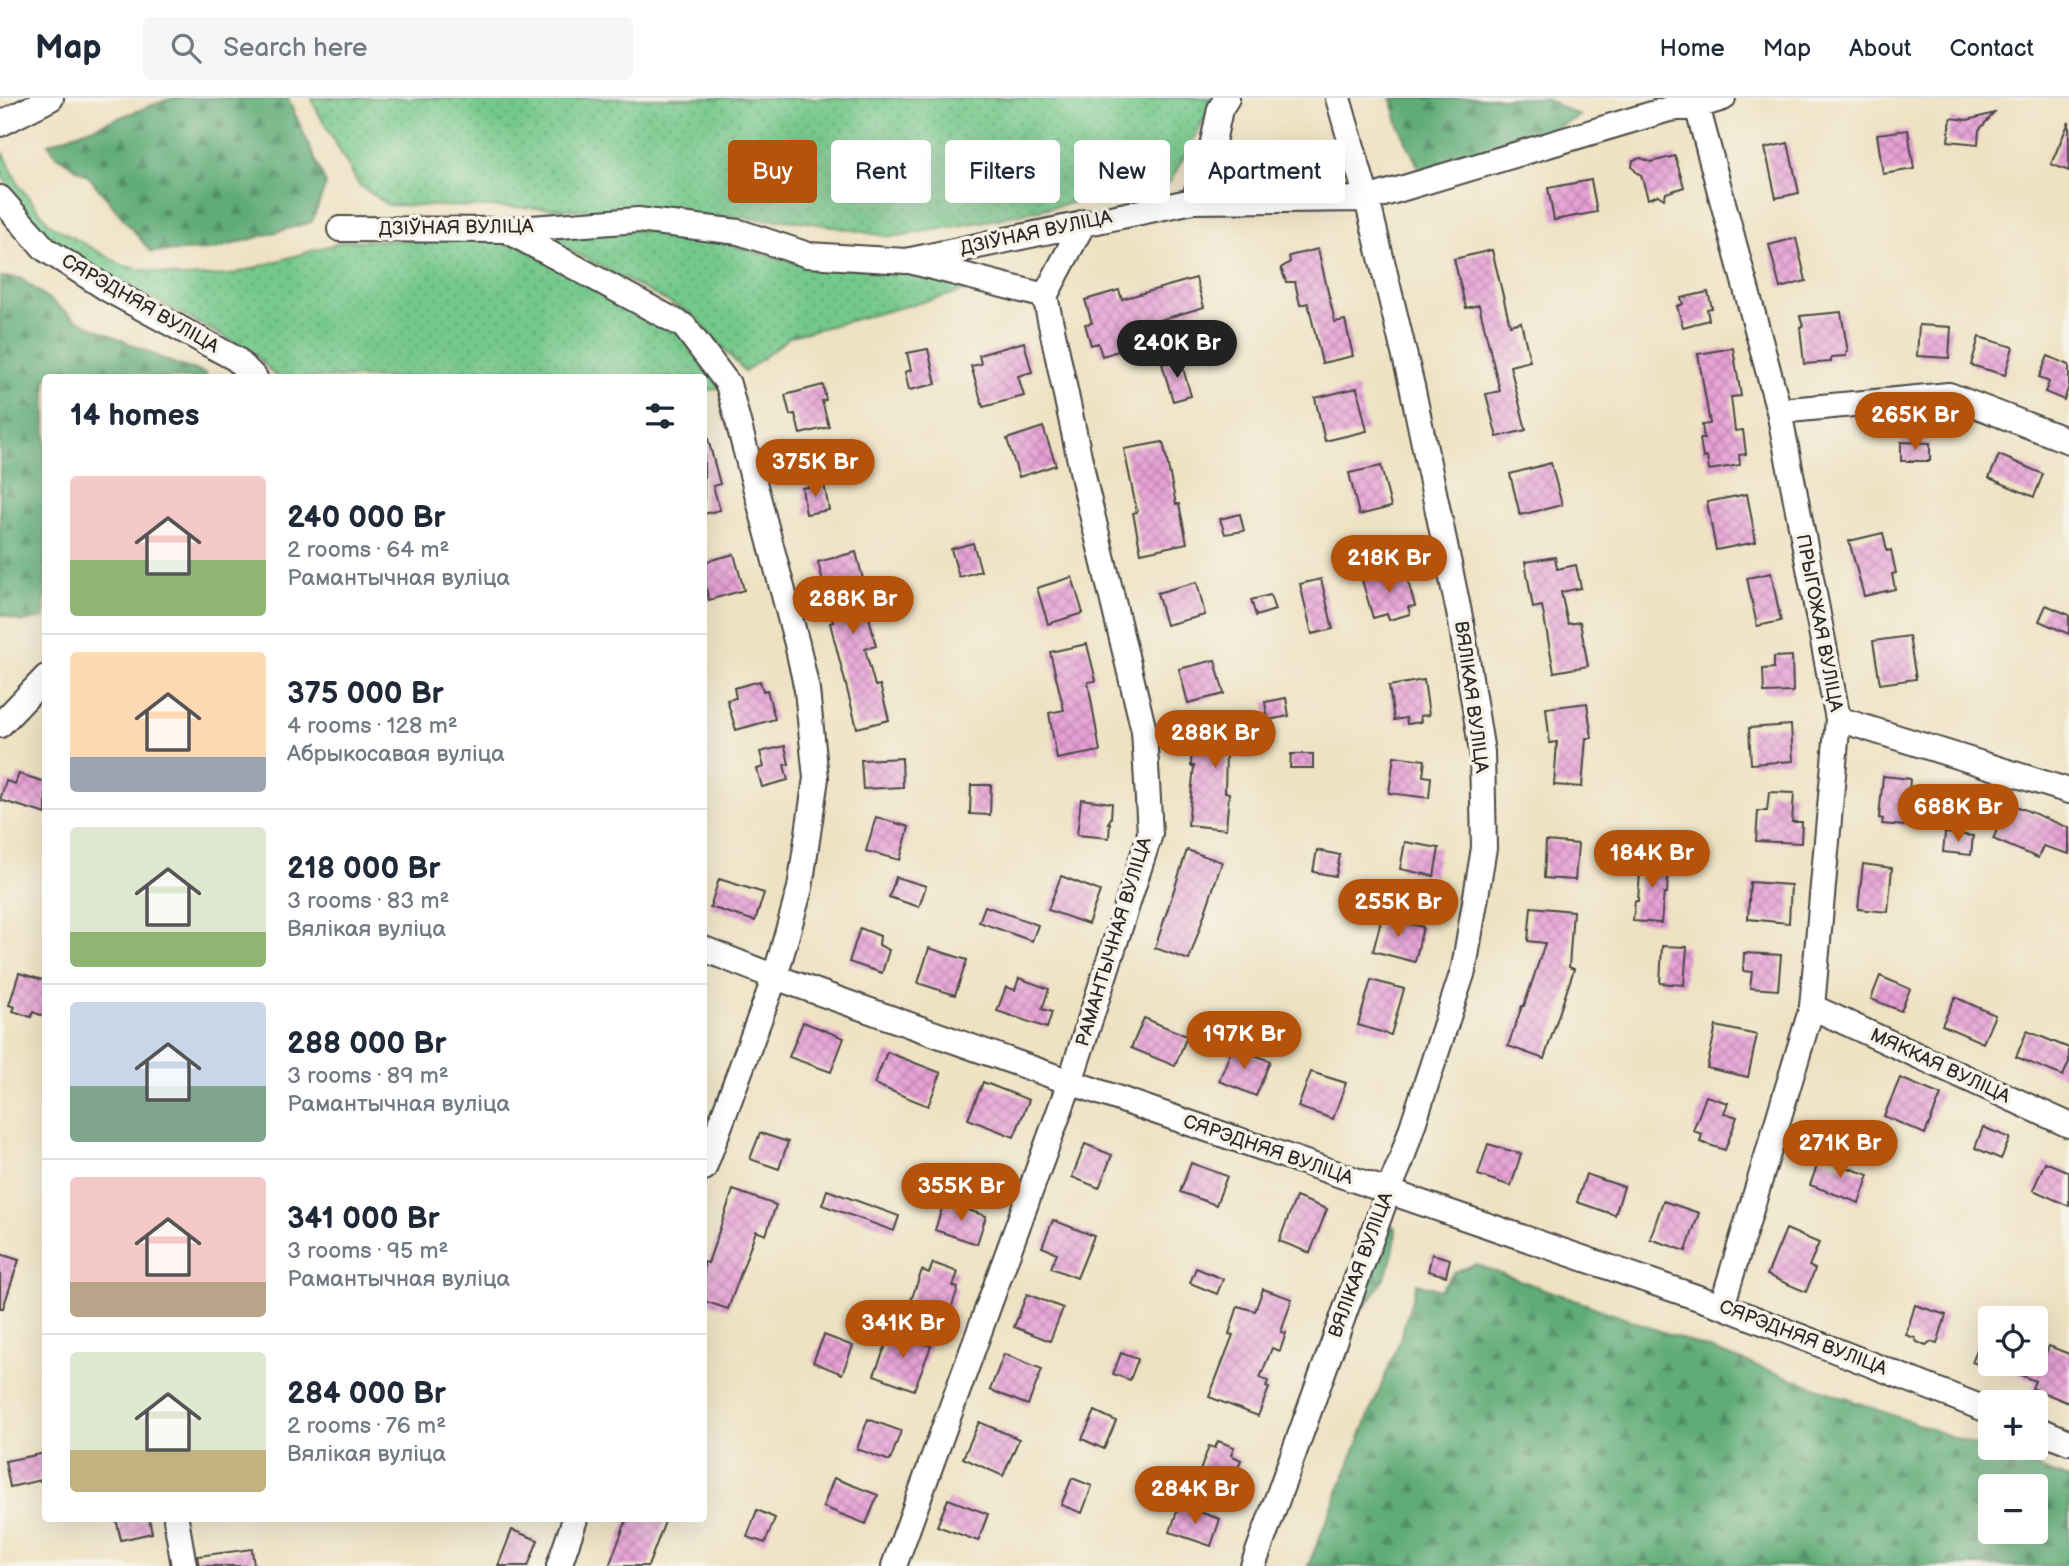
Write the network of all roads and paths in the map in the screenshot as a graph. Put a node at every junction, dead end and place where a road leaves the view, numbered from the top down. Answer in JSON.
{"nodes":[{"id":1,"x":51,"y":98,"type":"edge"},
{"id":2,"x":1227,"y":98,"type":"edge"},
{"id":3,"x":1338,"y":98,"type":"edge"},
{"id":4,"x":1723,"y":98,"type":"edge"},
{"id":5,"x":1697,"y":106,"type":"junction"},
{"id":6,"x":0,"y":124,"type":"edge"},
{"id":7,"x":1213,"y":140,"type":"edge"},
{"id":8,"x":0,"y":198,"type":"edge"},
{"id":9,"x":1345,"y":200,"type":"edge"},
{"id":10,"x":1367,"y":200,"type":"junction"},
{"id":11,"x":1184,"y":203,"type":"edge"},
{"id":12,"x":1084,"y":222,"type":"junction"},
{"id":13,"x":340,"y":229,"type":"dead end"},
{"id":14,"x":505,"y":230,"type":"junction"},
{"id":15,"x":906,"y":261,"type":"junction"},
{"id":16,"x":1045,"y":296,"type":"junction"},
{"id":17,"x":251,"y":374,"type":"edge"},
{"id":18,"x":1779,"y":411,"type":"junction"},
{"id":19,"x":2069,"y":441,"type":"edge"},
{"id":20,"x":42,"y":681,"type":"edge"},
{"id":21,"x":1838,"y":719,"type":"junction"},
{"id":22,"x":0,"y":726,"type":"edge"},
{"id":23,"x":2069,"y":790,"type":"edge"},
{"id":24,"x":707,"y":950,"type":"edge"},
{"id":25,"x":775,"y":977,"type":"junction"},
{"id":26,"x":1812,"y":1007,"type":"junction"},
{"id":27,"x":1070,"y":1082,"type":"junction"},
{"id":28,"x":2069,"y":1125,"type":"edge"},
{"id":29,"x":707,"y":1160,"type":"edge"},
{"id":30,"x":1388,"y":1192,"type":"junction"},
{"id":31,"x":1721,"y":1306,"type":"junction"},
{"id":32,"x":1978,"y":1406,"type":"edge"},
{"id":33,"x":2048,"y":1433,"type":"edge"},
{"id":34,"x":2069,"y":1441,"type":"edge"},
{"id":35,"x":177,"y":1522,"type":"edge"},
{"id":36,"x":574,"y":1522,"type":"edge"},
{"id":37,"x":184,"y":1566,"type":"edge"},
{"id":38,"x":559,"y":1566,"type":"edge"},
{"id":39,"x":894,"y":1566,"type":"edge"},
{"id":40,"x":1253,"y":1566,"type":"edge"}],
"edges":[{"from":1,"to":6,"type":"street"},
{"from":2,"to":7,"type":"street"},
{"from":3,"to":10,"type":"street","name":"ВЯЛІКАЯ ВУЛІЦА"},
{"from":4,"to":5,"type":"street","name":"ДЗІЎНАЯ ВУЛІЦА"},
{"from":5,"to":10,"type":"street","name":"ДЗІЎНАЯ ВУЛІЦА"},
{"from":5,"to":18,"type":"street","name":"ПРЫГОЖАЯ ВУЛІЦА"},
{"from":8,"to":17,"type":"street","name":"СЯРЭДНЯЯ ВУЛІЦА"},
{"from":9,"to":10,"type":"street","name":"ДЗІЎНАЯ ВУЛІЦА"},
{"from":10,"to":30,"type":"street","name":"ВЯЛІКАЯ ВУЛІЦА"},
{"from":11,"to":12,"type":"street","name":"ДЗІЎНАЯ ВУЛІЦА"},
{"from":12,"to":15,"type":"street","name":"ДЗІЎНАЯ ВУЛІЦА"},
{"from":12,"to":16,"type":"street"},
{"from":13,"to":14,"type":"street","name":"ДЗІЎНАЯ ВУЛІЦА"},
{"from":14,"to":15,"type":"street","name":"ДЗІЎНАЯ ВУЛІЦА"},
{"from":14,"to":25,"type":"street"},
{"from":15,"to":16,"type":"street"},
{"from":16,"to":27,"type":"street","name":"РАМАНТЫЧНАЯ ВУЛІЦА"},
{"from":18,"to":19,"type":"street"},
{"from":18,"to":21,"type":"street","name":"ПРЫГОЖАЯ ВУЛІЦА"},
{"from":20,"to":22,"type":"street"},
{"from":21,"to":23,"type":"street"},
{"from":21,"to":26,"type":"street","name":"ПРЫГОЖАЯ ВУЛІЦА"},
{"from":24,"to":25,"type":"street","name":"СЯРЭДНЯЯ ВУЛІЦА"},
{"from":25,"to":27,"type":"street","name":"СЯРЭДНЯЯ ВУЛІЦА"},
{"from":25,"to":29,"type":"street"},
{"from":26,"to":28,"type":"street","name":"МЯККАЯ ВУЛІЦА"},
{"from":26,"to":31,"type":"street","name":"ПРЫГОЖАЯ ВУЛІЦА"},
{"from":27,"to":30,"type":"street","name":"СЯРЭДНЯЯ ВУЛІЦА"},
{"from":27,"to":39,"type":"street","name":"РАМАНТЫЧНАЯ ВУЛІЦА"},
{"from":30,"to":31,"type":"street","name":"СЯРЭДНЯЯ ВУЛІЦА"},
{"from":30,"to":40,"type":"street","name":"ВЯЛІКАЯ ВУЛІЦА"},
{"from":31,"to":32,"type":"street","name":"СЯРЭДНЯЯ ВУЛІЦА"},
{"from":33,"to":34,"type":"street"},
{"from":35,"to":37,"type":"street"},
{"from":36,"to":38,"type":"street"}]}
